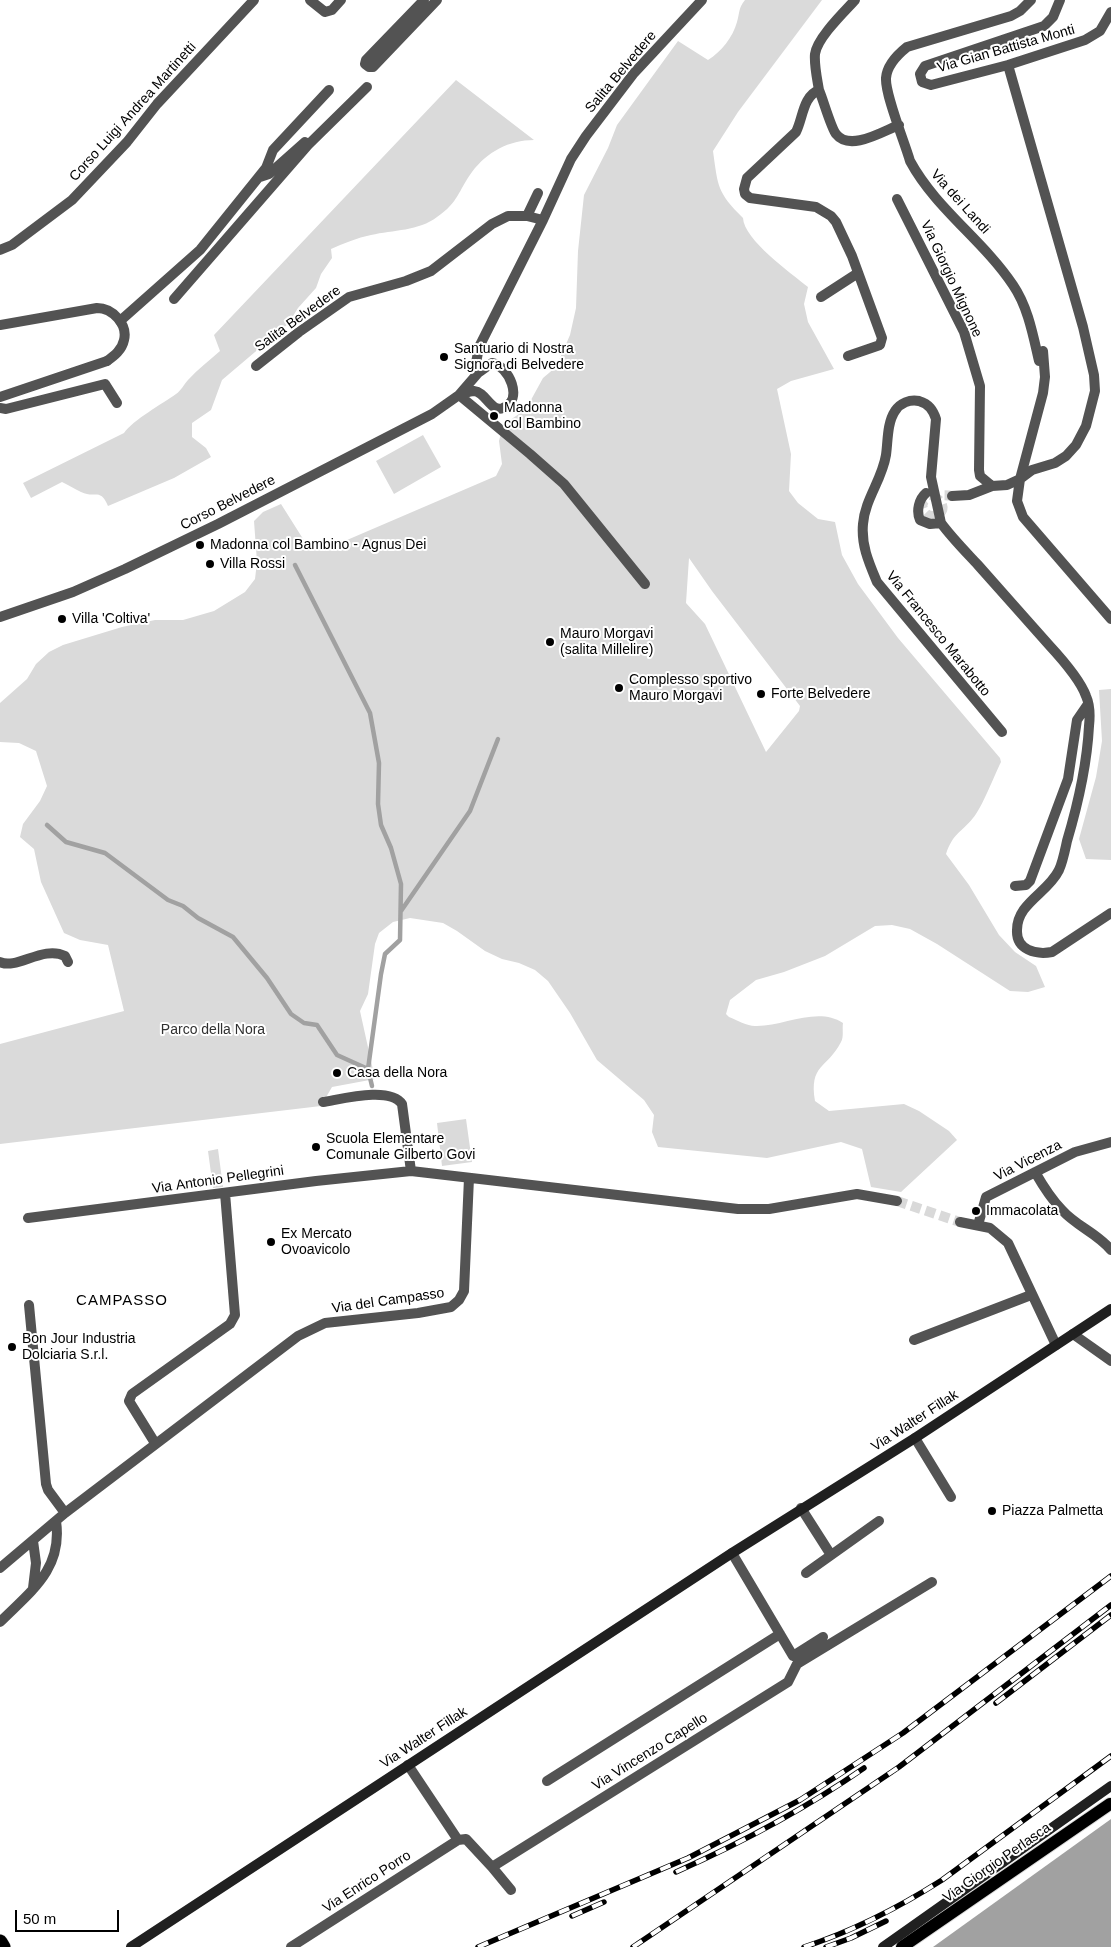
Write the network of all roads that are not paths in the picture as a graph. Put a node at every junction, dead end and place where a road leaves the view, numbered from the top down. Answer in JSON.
{"nodes":[{"id":1,"x":254,"y":0,"type":"edge"},
{"id":2,"x":310,"y":0,"type":"edge"},
{"id":3,"x":341,"y":0,"type":"edge"},
{"id":4,"x":424,"y":0,"type":"edge"},
{"id":5,"x":437,"y":0,"type":"edge"},
{"id":6,"x":702,"y":0,"type":"edge"},
{"id":7,"x":855,"y":0,"type":"edge"},
{"id":8,"x":1031,"y":0,"type":"edge"},
{"id":9,"x":1060,"y":0,"type":"edge"},
{"id":10,"x":1111,"y":12,"type":"edge"},
{"id":11,"x":1008,"y":65,"type":"junction"},
{"id":12,"x":368,"y":87,"type":"dead end"},
{"id":13,"x":329,"y":90,"type":"dead end"},
{"id":14,"x":819,"y":90,"type":"junction"},
{"id":15,"x":899,"y":125,"type":"junction"},
{"id":16,"x":308,"y":145,"type":"junction"},
{"id":17,"x":259,"y":177,"type":"junction"},
{"id":18,"x":538,"y":193,"type":"dead end"},
{"id":19,"x":897,"y":198,"type":"dead end"},
{"id":20,"x":527,"y":216,"type":"junction"},
{"id":21,"x":543,"y":220,"type":"junction"},
{"id":22,"x":0,"y":250,"type":"edge"},
{"id":23,"x":858,"y":273,"type":"junction"},
{"id":24,"x":821,"y":297,"type":"dead end"},
{"id":25,"x":174,"y":299,"type":"dead end"},
{"id":26,"x":120,"y":320,"type":"junction"},
{"id":27,"x":0,"y":325,"type":"edge"},
{"id":28,"x":1043,"y":351,"type":"dead end"},
{"id":29,"x":848,"y":356,"type":"dead end"},
{"id":30,"x":256,"y":366,"type":"dead end"},
{"id":31,"x":477,"y":368,"type":"junction"},
{"id":32,"x":459,"y":395,"type":"junction"},
{"id":33,"x":0,"y":397,"type":"edge"},
{"id":34,"x":117,"y":403,"type":"dead end"},
{"id":35,"x":0,"y":408,"type":"edge"},
{"id":36,"x":1036,"y":416,"type":"junction"},
{"id":37,"x":1020,"y":479,"type":"junction"},
{"id":38,"x":992,"y":486,"type":"junction"},
{"id":39,"x":926,"y":492,"type":"dead end"},
{"id":40,"x":952,"y":496,"type":"tunnel mouth"},
{"id":41,"x":942,"y":523,"type":"junction"},
{"id":42,"x":645,"y":584,"type":"dead end"},
{"id":43,"x":0,"y":617,"type":"edge"},
{"id":44,"x":1111,"y":619,"type":"edge"},
{"id":45,"x":1088,"y":704,"type":"junction"},
{"id":46,"x":1002,"y":732,"type":"dead end"},
{"id":47,"x":1015,"y":886,"type":"dead end"},
{"id":48,"x":1109,"y":914,"type":"edge"},
{"id":49,"x":0,"y":962,"type":"edge"},
{"id":50,"x":68,"y":962,"type":"dead end"},
{"id":51,"x":323,"y":1102,"type":"dead end"},
{"id":52,"x":1111,"y":1142,"type":"edge"},
{"id":53,"x":411,"y":1171,"type":"junction"},
{"id":54,"x":1035,"y":1172,"type":"junction"},
{"id":55,"x":469,"y":1178,"type":"junction"},
{"id":56,"x":224,"y":1193,"type":"junction"},
{"id":57,"x":897,"y":1201,"type":"tunnel mouth"},
{"id":58,"x":28,"y":1218,"type":"dead end"},
{"id":59,"x":960,"y":1222,"type":"tunnel mouth"},
{"id":60,"x":978,"y":1224,"type":"junction"},
{"id":61,"x":1111,"y":1250,"type":"edge"},
{"id":62,"x":1031,"y":1294,"type":"junction"},
{"id":63,"x":29,"y":1305,"type":"dead end"},
{"id":64,"x":1111,"y":1309,"type":"edge"},
{"id":65,"x":1072,"y":1334,"type":"junction"},
{"id":66,"x":914,"y":1340,"type":"dead end"},
{"id":67,"x":1056,"y":1345,"type":"junction"},
{"id":68,"x":1111,"y":1362,"type":"edge"},
{"id":69,"x":915,"y":1438,"type":"junction"},
{"id":70,"x":155,"y":1443,"type":"junction"},
{"id":71,"x":952,"y":1497,"type":"dead end"},
{"id":72,"x":801,"y":1508,"type":"junction"},
{"id":73,"x":65,"y":1513,"type":"junction"},
{"id":74,"x":56,"y":1520,"type":"junction"},
{"id":75,"x":879,"y":1521,"type":"dead end"},
{"id":76,"x":33,"y":1541,"type":"junction"},
{"id":77,"x":732,"y":1553,"type":"junction"},
{"id":78,"x":831,"y":1555,"type":"junction"},
{"id":79,"x":0,"y":1568,"type":"edge"},
{"id":80,"x":806,"y":1573,"type":"dead end"},
{"id":81,"x":932,"y":1582,"type":"dead end"},
{"id":82,"x":34,"y":1588,"type":"junction"},
{"id":83,"x":0,"y":1622,"type":"edge"},
{"id":84,"x":780,"y":1634,"type":"junction"},
{"id":85,"x":824,"y":1637,"type":"dead end"},
{"id":86,"x":408,"y":1764,"type":"junction"},
{"id":87,"x":547,"y":1781,"type":"dead end"},
{"id":88,"x":1111,"y":1786,"type":"edge"},
{"id":89,"x":1110,"y":1804,"type":"edge"},
{"id":90,"x":458,"y":1840,"type":"junction"},
{"id":91,"x":492,"y":1866,"type":"junction"},
{"id":92,"x":511,"y":1890,"type":"dead end"},
{"id":93,"x":0,"y":1942,"type":"edge"},
{"id":94,"x":3,"y":1947,"type":"edge"},
{"id":95,"x":131,"y":1947,"type":"edge"},
{"id":96,"x":291,"y":1947,"type":"edge"},
{"id":97,"x":883,"y":1947,"type":"edge"},
{"id":98,"x":902,"y":1947,"type":"edge"}],
"edges":[{"from":1,"to":22,"type":"street","name":"Corso Luigi Andrea Martinetti"},
{"from":2,"to":3,"type":"street"},
{"from":4,"to":5,"type":"street"},
{"from":6,"to":21,"type":"street","name":"Salita Belvedere"},
{"from":7,"to":14,"type":"street"},
{"from":8,"to":15,"type":"street","name":"Via dei Landi"},
{"from":9,"to":11,"type":"street","name":"Via Gian Battista Monti"},
{"from":10,"to":11,"type":"street","name":"Via Gian Battista Monti"},
{"from":11,"to":37,"type":"street"},
{"from":12,"to":16,"type":"street"},
{"from":13,"to":17,"type":"street"},
{"from":14,"to":15,"type":"street"},
{"from":14,"to":23,"type":"street"},
{"from":15,"to":36,"type":"street","name":"Via dei Landi"},
{"from":16,"to":17,"type":"street"},
{"from":16,"to":25,"type":"street"},
{"from":17,"to":26,"type":"street"},
{"from":18,"to":20,"type":"street"},
{"from":19,"to":38,"type":"street","name":"Via Giorgio Mignone"},
{"from":20,"to":21,"type":"street","name":"Salita Belvedere"},
{"from":20,"to":30,"type":"street","name":"Salita Belvedere"},
{"from":21,"to":31,"type":"street","name":"Salita Belvedere"},
{"from":23,"to":24,"type":"street"},
{"from":23,"to":29,"type":"street"},
{"from":26,"to":27,"type":"street"},
{"from":26,"to":33,"type":"street"},
{"from":28,"to":36,"type":"street","name":"Via dei Landi"},
{"from":31,"to":32,"type":"street","name":"Corso Belvedere"},
{"from":31,"to":32,"type":"street"},
{"from":32,"to":42,"type":"street"},
{"from":32,"to":43,"type":"street","name":"Corso Belvedere"},
{"from":34,"to":35,"type":"street"},
{"from":36,"to":37,"type":"street","name":"Via dei Landi"},
{"from":37,"to":38,"type":"street"},
{"from":37,"to":44,"type":"street","name":"Via dei Landi"},
{"from":38,"to":40,"type":"street"},
{"from":39,"to":41,"type":"street"},
{"from":41,"to":45,"type":"street","name":"Via Francesco Marabotto"},
{"from":41,"to":46,"type":"street","name":"Via Francesco Marabotto"},
{"from":45,"to":47,"type":"street"},
{"from":45,"to":48,"type":"street","name":"Via Francesco Marabotto"},
{"from":49,"to":50,"type":"street"},
{"from":51,"to":53,"type":"street"},
{"from":52,"to":54,"type":"street","name":"Via Vicenza"},
{"from":53,"to":55,"type":"street","name":"Via Antonio Pellegrini"},
{"from":53,"to":56,"type":"street","name":"Via Antonio Pellegrini"},
{"from":54,"to":60,"type":"street","name":"Via Vicenza"},
{"from":54,"to":61,"type":"street"},
{"from":55,"to":57,"type":"street"},
{"from":55,"to":70,"type":"street","name":"Via del Campasso"},
{"from":56,"to":58,"type":"street","name":"Via Antonio Pellegrini"},
{"from":56,"to":70,"type":"street"},
{"from":59,"to":60,"type":"street"},
{"from":60,"to":62,"type":"street"},
{"from":62,"to":66,"type":"street"},
{"from":62,"to":67,"type":"street"},
{"from":63,"to":73,"type":"street"},
{"from":64,"to":65,"type":"main road","name":"Via Walter Fillak"},
{"from":65,"to":67,"type":"main road","name":"Via Walter Fillak"},
{"from":65,"to":68,"type":"street"},
{"from":67,"to":69,"type":"main road","name":"Via Walter Fillak"},
{"from":69,"to":71,"type":"street"},
{"from":69,"to":72,"type":"main road","name":"Via Walter Fillak"},
{"from":70,"to":73,"type":"street","name":"Via del Campasso"},
{"from":72,"to":77,"type":"main road","name":"Via Walter Fillak"},
{"from":72,"to":78,"type":"street"},
{"from":73,"to":74,"type":"street","name":"Via del Campasso"},
{"from":74,"to":76,"type":"street","name":"Via del Campasso"},
{"from":74,"to":82,"type":"street"},
{"from":75,"to":78,"type":"street"},
{"from":76,"to":79,"type":"street","name":"Via del Campasso"},
{"from":76,"to":82,"type":"street"},
{"from":77,"to":84,"type":"street"},
{"from":77,"to":86,"type":"main road","name":"Via Walter Fillak"},
{"from":78,"to":80,"type":"street"},
{"from":81,"to":91,"type":"street","name":"Via Vincenzo Capello"},
{"from":82,"to":83,"type":"street"},
{"from":84,"to":85,"type":"street"},
{"from":84,"to":87,"type":"street"},
{"from":86,"to":90,"type":"street"},
{"from":86,"to":95,"type":"main road","name":"Via Walter Fillak"},
{"from":88,"to":97,"type":"main road"},
{"from":89,"to":98,"type":"main road","name":"Via Giorgio Perlasca"},
{"from":90,"to":91,"type":"street"},
{"from":90,"to":96,"type":"street","name":"Via Enrico Porro"},
{"from":91,"to":92,"type":"street"},
{"from":93,"to":94,"type":"highway"}]}
